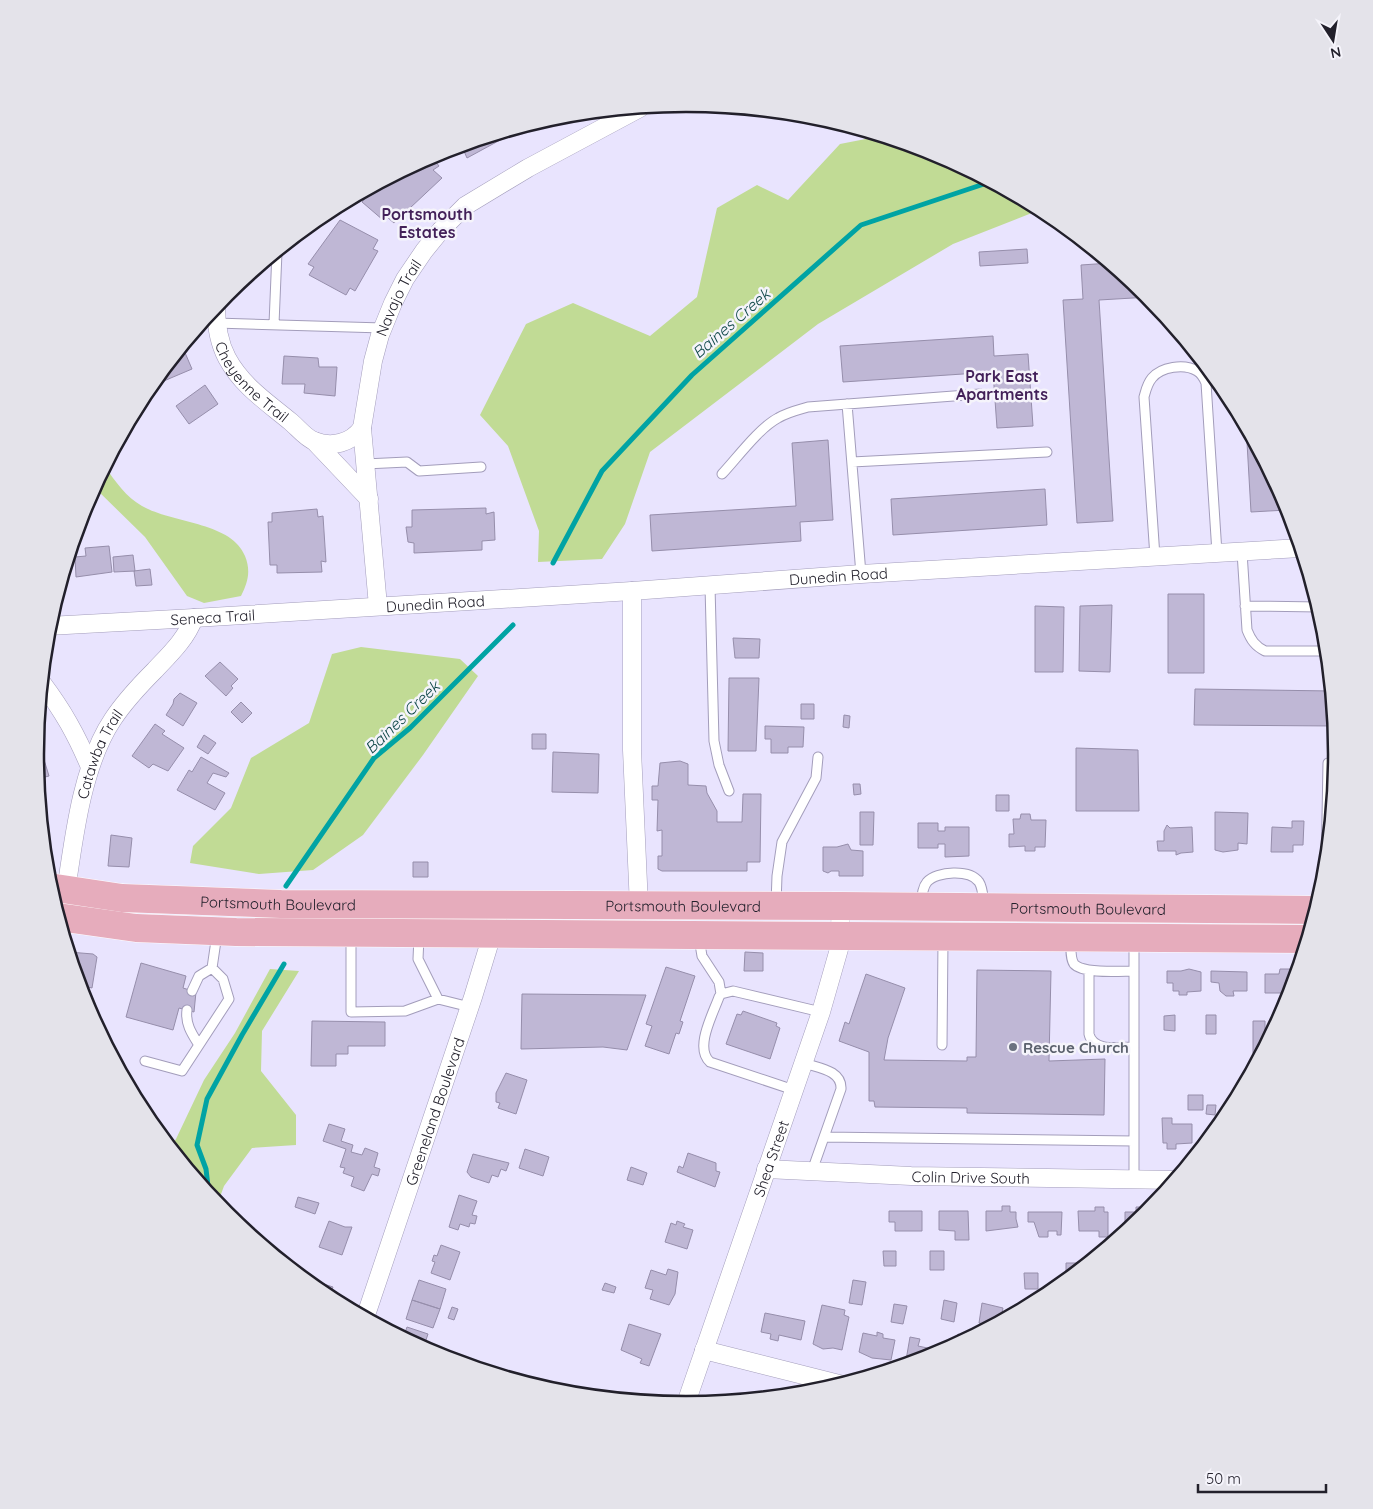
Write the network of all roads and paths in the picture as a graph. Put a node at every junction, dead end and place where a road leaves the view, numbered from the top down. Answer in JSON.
{"nodes":[{"id":1,"x":615,"y":116,"type":"edge"},
{"id":2,"x":277,"y":260,"type":"edge"},
{"id":3,"x":216,"y":317,"type":"edge"},
{"id":4,"x":216,"y":324,"type":"junction"},
{"id":5,"x":274,"y":324,"type":"junction"},
{"id":6,"x":383,"y":328,"type":"junction"},
{"id":7,"x":980,"y":394,"type":"dead end"},
{"id":8,"x":847,"y":404,"type":"junction"},
{"id":9,"x":362,"y":428,"type":"junction"},
{"id":10,"x":314,"y":441,"type":"junction"},
{"id":11,"x":1047,"y":452,"type":"dead end"},
{"id":12,"x":852,"y":462,"type":"junction"},
{"id":13,"x":365,"y":464,"type":"junction"},
{"id":14,"x":480,"y":467,"type":"dead end"},
{"id":15,"x":722,"y":474,"type":"dead end"},
{"id":16,"x":369,"y":499,"type":"junction"},
{"id":17,"x":1295,"y":548,"type":"edge"},
{"id":18,"x":1242,"y":552,"type":"junction"},
{"id":19,"x":1217,"y":553,"type":"junction"},
{"id":20,"x":1155,"y":557,"type":"junction"},
{"id":21,"x":862,"y":574,"type":"junction"},
{"id":22,"x":710,"y":586,"type":"junction"},
{"id":23,"x":632,"y":591,"type":"junction"},
{"id":24,"x":378,"y":606,"type":"junction"},
{"id":25,"x":1246,"y":606,"type":"junction"},
{"id":26,"x":1312,"y":607,"type":"edge"},
{"id":27,"x":194,"y":618,"type":"junction"},
{"id":28,"x":57,"y":626,"type":"edge"},
{"id":29,"x":1321,"y":651,"type":"edge"},
{"id":30,"x":47,"y":690,"type":"edge"},
{"id":31,"x":818,"y":757,"type":"dead end"},
{"id":32,"x":1329,"y":763,"type":"edge"},
{"id":33,"x":90,"y":767,"type":"junction"},
{"id":34,"x":729,"y":791,"type":"dead end"},
{"id":35,"x":1327,"y":805,"type":"edge"},
{"id":36,"x":58,"y":888,"type":"edge"},
{"id":37,"x":501,"y":905,"type":"junction"},
{"id":38,"x":639,"y":906,"type":"junction"},
{"id":39,"x":841,"y":906,"type":"junction"},
{"id":40,"x":776,"y":907,"type":"junction"},
{"id":41,"x":1310,"y":910,"type":"edge"},
{"id":42,"x":65,"y":918,"type":"edge"},
{"id":43,"x":217,"y":932,"type":"junction"},
{"id":44,"x":352,"y":933,"type":"junction"},
{"id":45,"x":419,"y":933,"type":"junction"},
{"id":46,"x":492,"y":934,"type":"junction"},
{"id":47,"x":698,"y":935,"type":"junction"},
{"id":48,"x":840,"y":936,"type":"junction"},
{"id":49,"x":943,"y":937,"type":"junction"},
{"id":50,"x":1071,"y":938,"type":"junction"},
{"id":51,"x":1134,"y":938,"type":"junction"},
{"id":52,"x":1302,"y":939,"type":"edge"},
{"id":53,"x":212,"y":968,"type":"junction"},
{"id":54,"x":1089,"y":970,"type":"junction"},
{"id":55,"x":1134,"y":971,"type":"junction"},
{"id":56,"x":192,"y":991,"type":"dead end"},
{"id":57,"x":721,"y":994,"type":"junction"},
{"id":58,"x":438,"y":999,"type":"junction"},
{"id":59,"x":470,"y":1007,"type":"junction"},
{"id":60,"x":187,"y":1010,"type":"dead end"},
{"id":61,"x":821,"y":1012,"type":"junction"},
{"id":62,"x":199,"y":1045,"type":"junction"},
{"id":63,"x":942,"y":1045,"type":"dead end"},
{"id":64,"x":1134,"y":1047,"type":"junction"},
{"id":65,"x":145,"y":1061,"type":"dead end"},
{"id":66,"x":804,"y":1063,"type":"junction"},
{"id":67,"x":794,"y":1090,"type":"junction"},
{"id":68,"x":824,"y":1137,"type":"junction"},
{"id":69,"x":1134,"y":1141,"type":"junction"},
{"id":70,"x":766,"y":1169,"type":"junction"},
{"id":71,"x":812,"y":1171,"type":"junction"},
{"id":72,"x":1134,"y":1179,"type":"junction"},
{"id":73,"x":1168,"y":1180,"type":"edge"},
{"id":74,"x":367,"y":1312,"type":"edge"},
{"id":75,"x":704,"y":1350,"type":"junction"},
{"id":76,"x":830,"y":1381,"type":"edge"},
{"id":77,"x":689,"y":1397,"type":"edge"}],
"edges":[{"from":1,"to":6,"type":"street","name":"Navajo Trail"},
{"from":2,"to":5,"type":"lane"},
{"from":3,"to":4,"type":"street","name":"Cheyenne Trail"},
{"from":4,"to":5,"type":"lane"},
{"from":4,"to":10,"type":"street","name":"Cheyenne Trail"},
{"from":5,"to":6,"type":"lane"},
{"from":6,"to":9,"type":"street","name":"Navajo Trail"},
{"from":7,"to":8,"type":"lane"},
{"from":8,"to":12,"type":"lane"},
{"from":8,"to":15,"type":"lane"},
{"from":9,"to":10,"type":"street"},
{"from":9,"to":13,"type":"street","name":"Navajo Trail"},
{"from":10,"to":16,"type":"street","name":"Cheyenne Trail"},
{"from":11,"to":12,"type":"lane"},
{"from":12,"to":21,"type":"lane"},
{"from":13,"to":14,"type":"lane"},
{"from":13,"to":16,"type":"street","name":"Navajo Trail"},
{"from":16,"to":24,"type":"street","name":"Navajo Trail"},
{"from":17,"to":18,"type":"street","name":"Dunedin Road"},
{"from":18,"to":19,"type":"street","name":"Dunedin Road"},
{"from":18,"to":25,"type":"lane"},
{"from":19,"to":20,"type":"street","name":"Dunedin Road"},
{"from":19,"to":20,"type":"lane"},
{"from":20,"to":21,"type":"street","name":"Dunedin Road"},
{"from":21,"to":22,"type":"street","name":"Dunedin Road"},
{"from":22,"to":23,"type":"street","name":"Dunedin Road"},
{"from":22,"to":34,"type":"lane"},
{"from":23,"to":24,"type":"street","name":"Dunedin Road"},
{"from":23,"to":38,"type":"street"},
{"from":24,"to":27,"type":"street","name":"Seneca Trail"},
{"from":25,"to":26,"type":"lane"},
{"from":25,"to":29,"type":"lane"},
{"from":27,"to":28,"type":"street","name":"Seneca Trail"},
{"from":27,"to":33,"type":"street","name":"Catawba Trail"},
{"from":30,"to":33,"type":"street"},
{"from":31,"to":40,"type":"lane"},
{"from":32,"to":35,"type":"lane"},
{"from":33,"to":36,"type":"street","name":"Catawba Trail"},
{"from":36,"to":37,"type":"main road","name":"Portsmouth Boulevard"},
{"from":37,"to":38,"type":"main road","name":"Portsmouth Boulevard"},
{"from":37,"to":46,"type":"street","name":"Greeneland Boulevard"},
{"from":38,"to":40,"type":"main road","name":"Portsmouth Boulevard"},
{"from":39,"to":40,"type":"main road","name":"Portsmouth Boulevard"},
{"from":39,"to":41,"type":"main road","name":"Portsmouth Boulevard"},
{"from":39,"to":48,"type":"street","name":"Shea Street"},
{"from":42,"to":43,"type":"main road","name":"Portsmouth Boulevard"},
{"from":43,"to":44,"type":"main road","name":"Portsmouth Boulevard"},
{"from":43,"to":53,"type":"lane"},
{"from":44,"to":45,"type":"main road","name":"Portsmouth Boulevard"},
{"from":44,"to":58,"type":"lane"},
{"from":45,"to":46,"type":"main road","name":"Portsmouth Boulevard"},
{"from":45,"to":58,"type":"lane"},
{"from":46,"to":47,"type":"main road","name":"Portsmouth Boulevard"},
{"from":46,"to":59,"type":"street","name":"Greeneland Boulevard"},
{"from":47,"to":48,"type":"main road","name":"Portsmouth Boulevard"},
{"from":47,"to":57,"type":"lane"},
{"from":48,"to":49,"type":"main road","name":"Portsmouth Boulevard"},
{"from":48,"to":61,"type":"street","name":"Shea Street"},
{"from":49,"to":50,"type":"main road","name":"Portsmouth Boulevard"},
{"from":49,"to":63,"type":"lane"},
{"from":50,"to":51,"type":"main road","name":"Portsmouth Boulevard"},
{"from":50,"to":54,"type":"lane"},
{"from":51,"to":52,"type":"main road","name":"Portsmouth Boulevard"},
{"from":51,"to":55,"type":"lane"},
{"from":53,"to":56,"type":"lane"},
{"from":53,"to":62,"type":"lane"},
{"from":54,"to":55,"type":"lane"},
{"from":54,"to":64,"type":"lane"},
{"from":55,"to":64,"type":"lane"},
{"from":57,"to":61,"type":"lane"},
{"from":57,"to":67,"type":"lane"},
{"from":58,"to":59,"type":"lane"},
{"from":59,"to":74,"type":"street","name":"Greeneland Boulevard"},
{"from":60,"to":62,"type":"lane"},
{"from":61,"to":66,"type":"street","name":"Shea Street"},
{"from":62,"to":65,"type":"lane"},
{"from":64,"to":69,"type":"lane"},
{"from":66,"to":67,"type":"street","name":"Shea Street"},
{"from":66,"to":68,"type":"lane"},
{"from":67,"to":70,"type":"street","name":"Shea Street"},
{"from":68,"to":69,"type":"lane"},
{"from":68,"to":71,"type":"lane"},
{"from":69,"to":72,"type":"lane"},
{"from":70,"to":71,"type":"street","name":"Colin Drive South"},
{"from":70,"to":75,"type":"street","name":"Shea Street"},
{"from":71,"to":72,"type":"street","name":"Colin Drive South"},
{"from":72,"to":73,"type":"street","name":"Colin Drive South"},
{"from":75,"to":76,"type":"street"},
{"from":75,"to":77,"type":"street","name":"Shea Street"}]}
